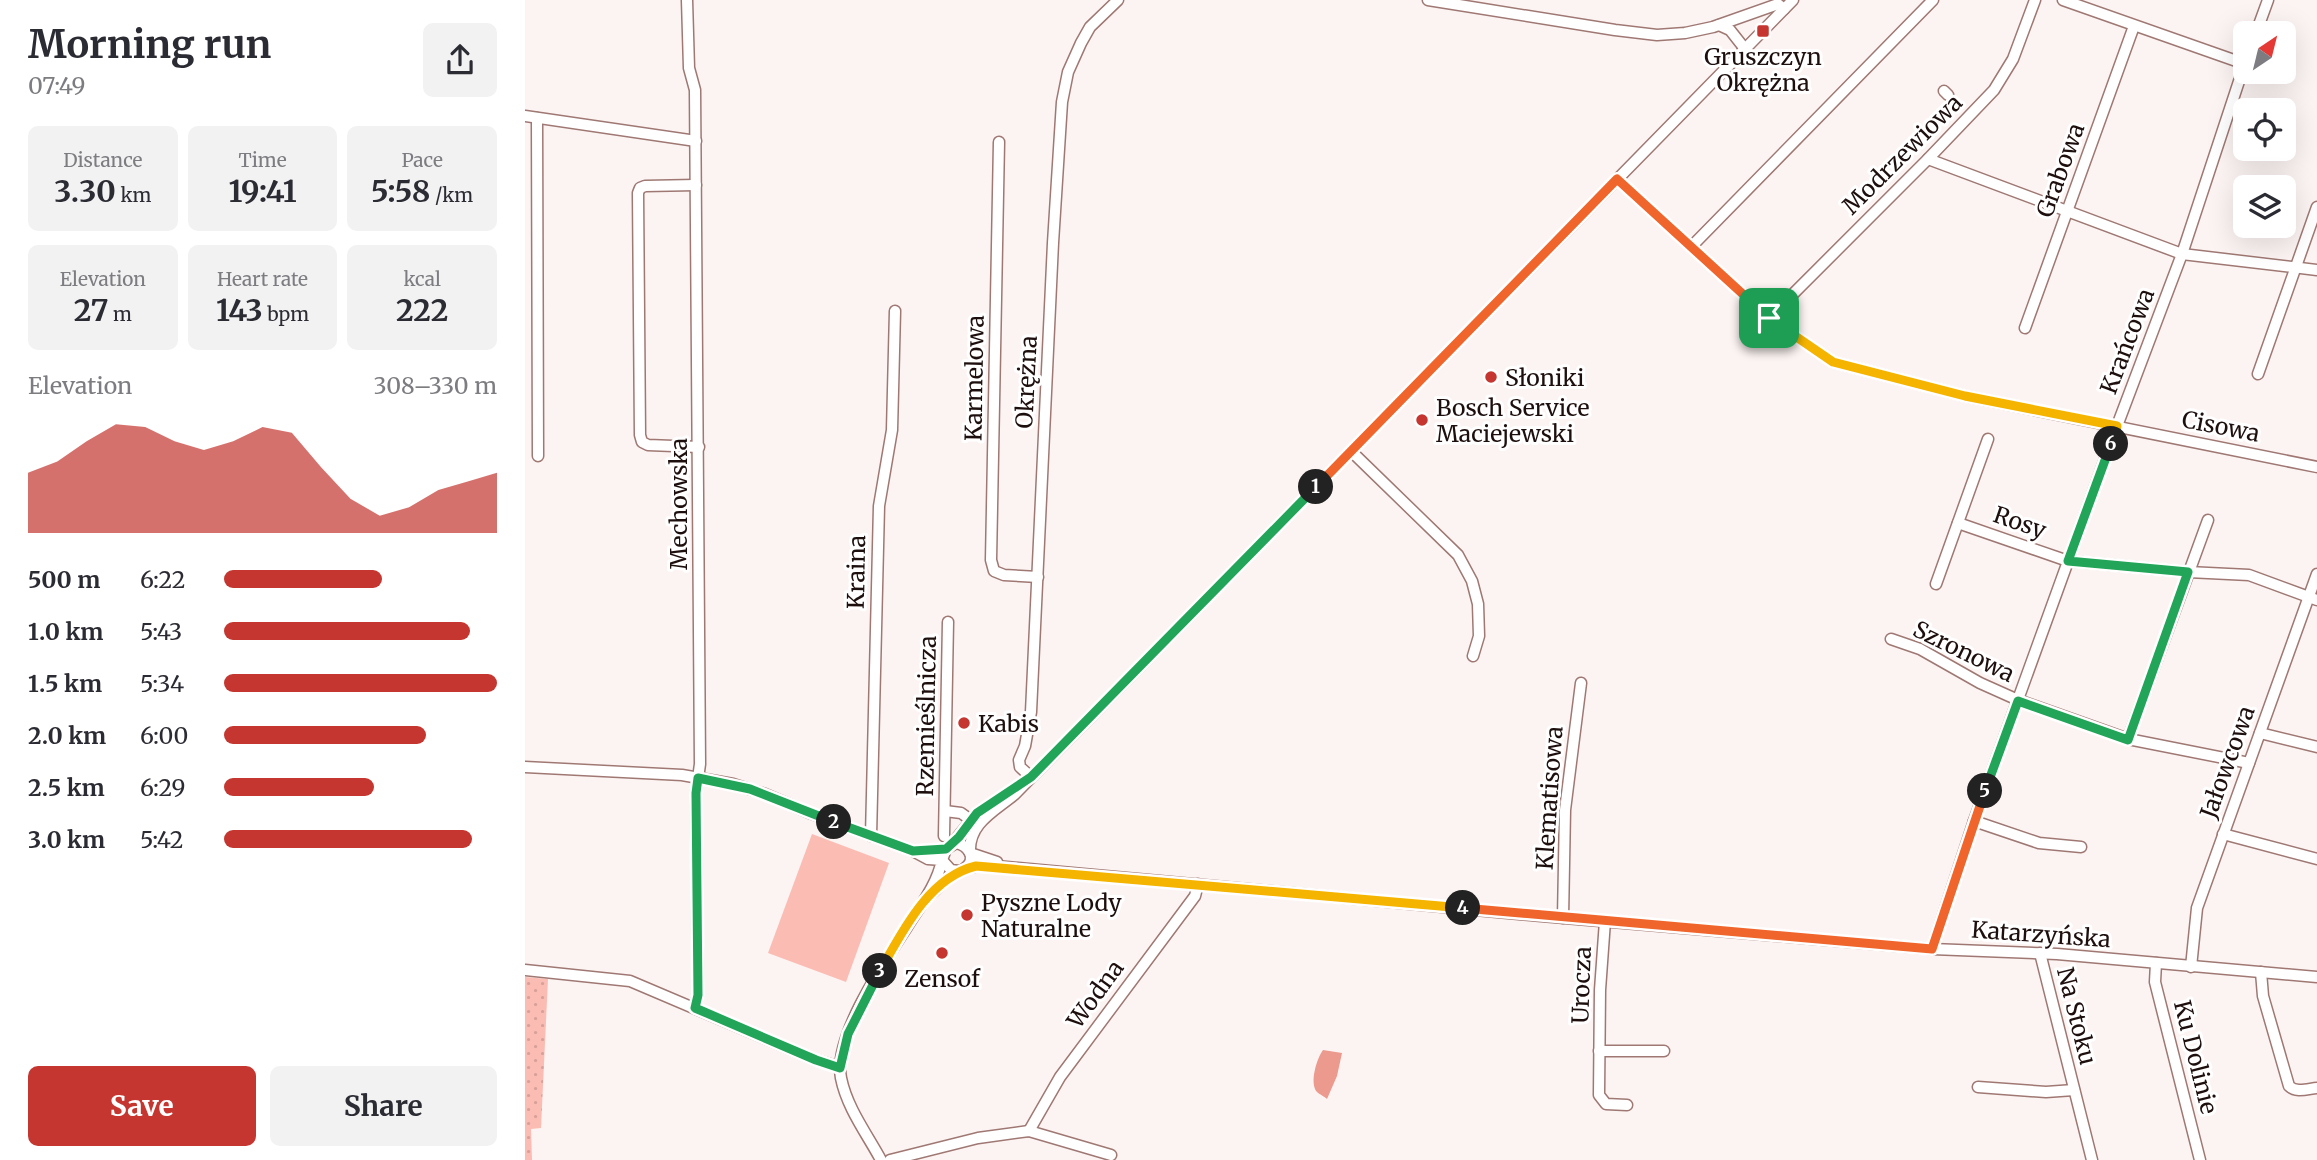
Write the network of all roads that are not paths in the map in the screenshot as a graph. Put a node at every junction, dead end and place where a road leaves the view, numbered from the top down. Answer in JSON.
{"nodes":[{"id":1,"x":687,"y":0,"type":"edge"},
{"id":2,"x":1118,"y":0,"type":"edge"},
{"id":3,"x":1428,"y":0,"type":"edge"},
{"id":4,"x":1793,"y":0,"type":"edge"},
{"id":5,"x":1933,"y":0,"type":"edge"},
{"id":6,"x":2035,"y":0,"type":"edge"},
{"id":7,"x":2063,"y":0,"type":"edge"},
{"id":8,"x":2269,"y":0,"type":"edge"},
{"id":9,"x":1459,"y":2,"type":"edge"},
{"id":10,"x":1784,"y":9,"type":"junction"},
{"id":11,"x":2261,"y":21,"type":"edge"},
{"id":12,"x":1719,"y":25,"type":"junction"},
{"id":13,"x":2134,"y":26,"type":"junction"},
{"id":14,"x":1745,"y":49,"type":"junction"},
{"id":15,"x":2233,"y":59,"type":"edge"},
{"id":16,"x":2238,"y":84,"type":"edge"},
{"id":17,"x":531,"y":117,"type":"edge"},
{"id":18,"x":696,"y":141,"type":"junction"},
{"id":19,"x":999,"y":142,"type":"dead end"},
{"id":20,"x":1929,"y":159,"type":"junction"},
{"id":21,"x":1617,"y":179,"type":"junction"},
{"id":22,"x":697,"y":185,"type":"junction"},
{"id":23,"x":2317,"y":207,"type":"edge"},
{"id":24,"x":2067,"y":211,"type":"junction"},
{"id":25,"x":1692,"y":246,"type":"junction"},
{"id":26,"x":2182,"y":254,"type":"junction"},
{"id":27,"x":2295,"y":267,"type":"junction"},
{"id":28,"x":2317,"y":270,"type":"edge"},
{"id":29,"x":895,"y":311,"type":"dead end"},
{"id":30,"x":1769,"y":318,"type":"junction"},
{"id":31,"x":2025,"y":328,"type":"dead end"},
{"id":32,"x":2258,"y":374,"type":"dead end"},
{"id":33,"x":2117,"y":426,"type":"junction"},
{"id":34,"x":1988,"y":439,"type":"dead end"},
{"id":35,"x":699,"y":447,"type":"junction"},
{"id":36,"x":1351,"y":451,"type":"junction"},
{"id":37,"x":538,"y":456,"type":"dead end"},
{"id":38,"x":2317,"y":467,"type":"edge"},
{"id":39,"x":2207,"y":520,"type":"dead end"},
{"id":40,"x":1958,"y":523,"type":"junction"},
{"id":41,"x":2068,"y":561,"type":"junction"},
{"id":42,"x":2188,"y":572,"type":"junction"},
{"id":43,"x":2317,"y":574,"type":"edge"},
{"id":44,"x":1038,"y":577,"type":"junction"},
{"id":45,"x":1936,"y":584,"type":"dead end"},
{"id":46,"x":2313,"y":598,"type":"edge"},
{"id":47,"x":948,"y":622,"type":"dead end"},
{"id":48,"x":1891,"y":639,"type":"dead end"},
{"id":49,"x":1473,"y":656,"type":"dead end"},
{"id":50,"x":1581,"y":683,"type":"dead end"},
{"id":51,"x":2018,"y":701,"type":"junction"},
{"id":52,"x":2260,"y":733,"type":"junction"},
{"id":53,"x":2128,"y":740,"type":"junction"},
{"id":54,"x":2317,"y":747,"type":"edge"},
{"id":55,"x":2249,"y":763,"type":"junction"},
{"id":56,"x":525,"y":767,"type":"edge"},
{"id":57,"x":1031,"y":777,"type":"junction"},
{"id":58,"x":698,"y":778,"type":"junction"},
{"id":59,"x":946,"y":811,"type":"junction"},
{"id":60,"x":1974,"y":821,"type":"junction"},
{"id":61,"x":974,"y":822,"type":"junction"},
{"id":62,"x":2224,"y":834,"type":"junction"},
{"id":63,"x":871,"y":836,"type":"junction"},
{"id":64,"x":946,"y":847,"type":"junction"},
{"id":65,"x":2081,"y":847,"type":"dead end"},
{"id":66,"x":970,"y":853,"type":"junction"},
{"id":67,"x":2317,"y":859,"type":"edge"},
{"id":68,"x":1010,"y":867,"type":"junction"},
{"id":69,"x":963,"y":870,"type":"junction"},
{"id":70,"x":1198,"y":884,"type":"junction"},
{"id":71,"x":923,"y":902,"type":"junction"},
{"id":72,"x":1563,"y":918,"type":"junction"},
{"id":73,"x":1605,"y":921,"type":"junction"},
{"id":74,"x":1932,"y":949,"type":"junction"},
{"id":75,"x":2040,"y":953,"type":"junction"},
{"id":76,"x":2156,"y":963,"type":"junction"},
{"id":77,"x":2191,"y":967,"type":"junction"},
{"id":78,"x":525,"y":970,"type":"edge"},
{"id":79,"x":2261,"y":972,"type":"junction"},
{"id":80,"x":2317,"y":977,"type":"edge"},
{"id":81,"x":695,"y":1008,"type":"junction"},
{"id":82,"x":1599,"y":1051,"type":"junction"},
{"id":83,"x":1664,"y":1051,"type":"dead end"},
{"id":84,"x":840,"y":1068,"type":"junction"},
{"id":85,"x":1978,"y":1087,"type":"dead end"},
{"id":86,"x":2317,"y":1088,"type":"edge"},
{"id":87,"x":2074,"y":1090,"type":"junction"},
{"id":88,"x":1627,"y":1105,"type":"dead end"},
{"id":89,"x":1029,"y":1131,"type":"junction"},
{"id":90,"x":1111,"y":1155,"type":"dead end"},
{"id":91,"x":881,"y":1160,"type":"edge"},
{"id":92,"x":890,"y":1160,"type":"edge"},
{"id":93,"x":2092,"y":1160,"type":"edge"},
{"id":94,"x":2200,"y":1160,"type":"edge"}],
"edges":[{"from":1,"to":18,"type":"street","name":"Mechowska"},
{"from":2,"to":44,"type":"street","name":"Okrężna"},
{"from":3,"to":9,"type":"street"},
{"from":4,"to":10,"type":"street"},
{"from":5,"to":25,"type":"street"},
{"from":6,"to":20,"type":"street","name":"Modrzewiowa"},
{"from":7,"to":13,"type":"street"},
{"from":8,"to":11,"type":"street"},
{"from":9,"to":12,"type":"street"},
{"from":10,"to":12,"type":"street"},
{"from":10,"to":14,"type":"street"},
{"from":12,"to":14,"type":"street"},
{"from":13,"to":15,"type":"street"},
{"from":13,"to":24,"type":"street","name":"Grabowa"},
{"from":14,"to":21,"type":"street"},
{"from":16,"to":26,"type":"street","name":"Krańcowa"},
{"from":17,"to":18,"type":"street"},
{"from":17,"to":37,"type":"street"},
{"from":18,"to":22,"type":"street","name":"Mechowska"},
{"from":19,"to":44,"type":"street","name":"Karmelowa"},
{"from":20,"to":24,"type":"street"},
{"from":20,"to":30,"type":"street","name":"Modrzewiowa"},
{"from":21,"to":25,"type":"street","name":"Cisowa"},
{"from":21,"to":36,"type":"street"},
{"from":22,"to":35,"type":"street","name":"Mechowska"},
{"from":22,"to":35,"type":"street"},
{"from":23,"to":27,"type":"street"},
{"from":24,"to":26,"type":"street"},
{"from":24,"to":31,"type":"street","name":"Grabowa"},
{"from":25,"to":30,"type":"street","name":"Cisowa"},
{"from":26,"to":27,"type":"street"},
{"from":26,"to":33,"type":"street","name":"Krańcowa"},
{"from":27,"to":28,"type":"street"},
{"from":27,"to":32,"type":"street"},
{"from":29,"to":63,"type":"street","name":"Kraina"},
{"from":30,"to":33,"type":"street","name":"Cisowa"},
{"from":33,"to":38,"type":"street","name":"Cisowa"},
{"from":33,"to":41,"type":"street","name":"Krańcowa"},
{"from":34,"to":40,"type":"street","name":"Rosy"},
{"from":35,"to":58,"type":"street","name":"Mechowska"},
{"from":36,"to":49,"type":"street"},
{"from":36,"to":57,"type":"street"},
{"from":39,"to":42,"type":"street"},
{"from":40,"to":41,"type":"street","name":"Rosy"},
{"from":40,"to":45,"type":"street","name":"Rosy"},
{"from":41,"to":42,"type":"street","name":"Rosy"},
{"from":41,"to":51,"type":"street","name":"Krańcowa"},
{"from":42,"to":46,"type":"street","name":"Rosy"},
{"from":42,"to":53,"type":"street"},
{"from":43,"to":46,"type":"street","name":"Jałowcowa"},
{"from":44,"to":57,"type":"street","name":"Okrężna"},
{"from":46,"to":52,"type":"street","name":"Jałowcowa"},
{"from":47,"to":59,"type":"street","name":"Rzemieślnicza"},
{"from":48,"to":51,"type":"street","name":"Szronowa"},
{"from":50,"to":72,"type":"street","name":"Klematisowa"},
{"from":51,"to":53,"type":"street","name":"Szronowa"},
{"from":51,"to":60,"type":"street","name":"Krańcowa"},
{"from":52,"to":54,"type":"street"},
{"from":52,"to":55,"type":"street","name":"Jałowcowa"},
{"from":53,"to":55,"type":"street","name":"Szronowa"},
{"from":55,"to":62,"type":"street","name":"Jałowcowa"},
{"from":56,"to":58,"type":"street"},
{"from":57,"to":61,"type":"street"},
{"from":58,"to":63,"type":"street"},
{"from":58,"to":81,"type":"street","name":"Mechowska"},
{"from":59,"to":61,"type":"street","name":"Rzemieślnicza"},
{"from":59,"to":64,"type":"street","name":"Rzemieślnicza"},
{"from":60,"to":65,"type":"street"},
{"from":60,"to":74,"type":"street","name":"Krańcowa"},
{"from":61,"to":64,"type":"street"},
{"from":61,"to":66,"type":"street"},
{"from":62,"to":67,"type":"street"},
{"from":62,"to":77,"type":"street","name":"Jałowcowa"},
{"from":63,"to":64,"type":"street"},
{"from":64,"to":66,"type":"street"},
{"from":64,"to":69,"type":"street"},
{"from":64,"to":71,"type":"street"},
{"from":66,"to":68,"type":"street","name":"Katarzyńska"},
{"from":66,"to":69,"type":"street"},
{"from":68,"to":69,"type":"street","name":"Katarzyńska"},
{"from":68,"to":70,"type":"street","name":"Katarzyńska"},
{"from":69,"to":71,"type":"street"},
{"from":70,"to":72,"type":"street","name":"Katarzyńska"},
{"from":70,"to":89,"type":"street","name":"Wodna"},
{"from":71,"to":84,"type":"street"},
{"from":72,"to":73,"type":"street","name":"Katarzyńska"},
{"from":73,"to":74,"type":"street","name":"Katarzyńska"},
{"from":73,"to":82,"type":"street","name":"Urocza"},
{"from":74,"to":75,"type":"street","name":"Katarzyńska"},
{"from":75,"to":76,"type":"street","name":"Katarzyńska"},
{"from":75,"to":87,"type":"street","name":"Na Stoku"},
{"from":76,"to":77,"type":"street","name":"Katarzyńska"},
{"from":76,"to":94,"type":"street","name":"Ku Dolinie"},
{"from":77,"to":79,"type":"street","name":"Katarzyńska"},
{"from":78,"to":81,"type":"street"},
{"from":79,"to":80,"type":"street","name":"Katarzyńska"},
{"from":79,"to":86,"type":"street"},
{"from":81,"to":84,"type":"street"},
{"from":82,"to":83,"type":"street","name":"Urocza"},
{"from":82,"to":88,"type":"street","name":"Urocza"},
{"from":84,"to":91,"type":"street"},
{"from":85,"to":87,"type":"street","name":"Na Stoku"},
{"from":87,"to":93,"type":"street","name":"Na Stoku"},
{"from":89,"to":90,"type":"street"},
{"from":89,"to":92,"type":"street"}]}
